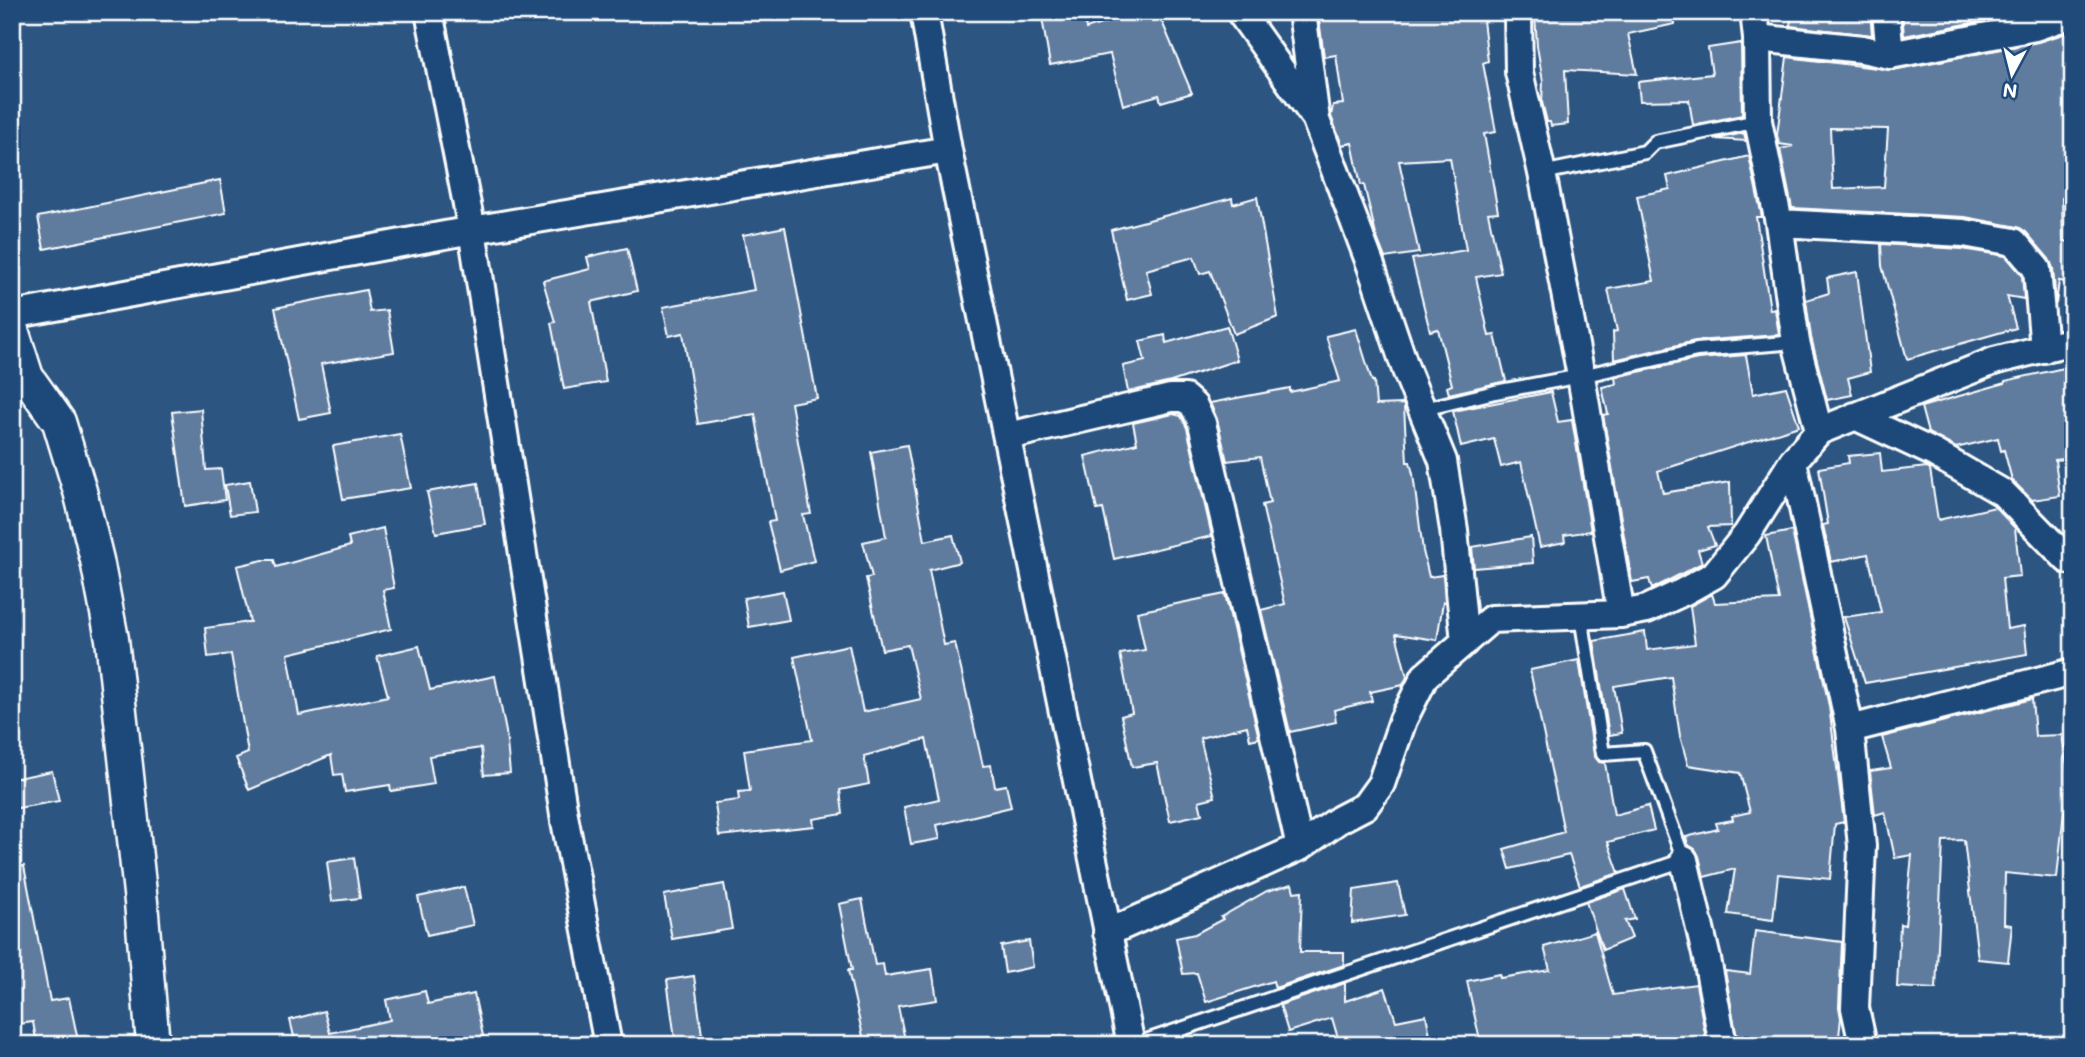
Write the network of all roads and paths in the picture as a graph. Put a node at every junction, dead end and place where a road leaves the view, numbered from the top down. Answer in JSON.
{"nodes":[{"id":1,"x":429,"y":12,"type":"edge"},
{"id":2,"x":923,"y":12,"type":"edge"},
{"id":3,"x":1240,"y":12,"type":"edge"},
{"id":4,"x":1302,"y":12,"type":"edge"},
{"id":5,"x":1518,"y":12,"type":"edge"},
{"id":6,"x":1754,"y":12,"type":"edge"},
{"id":7,"x":1886,"y":12,"type":"edge"},
{"id":8,"x":2073,"y":14,"type":"edge"},
{"id":9,"x":1757,"y":38,"type":"junction"},
{"id":10,"x":1890,"y":55,"type":"junction"},
{"id":11,"x":1316,"y":120,"type":"junction"},
{"id":12,"x":1758,"y":121,"type":"junction"},
{"id":13,"x":948,"y":150,"type":"junction"},
{"id":14,"x":1542,"y":173,"type":"junction"},
{"id":15,"x":1779,"y":223,"type":"junction"},
{"id":16,"x":472,"y":230,"type":"junction"},
{"id":17,"x":12,"y":315,"type":"edge"},
{"id":18,"x":12,"y":330,"type":"edge"},
{"id":19,"x":2073,"y":341,"type":"edge"},
{"id":20,"x":1796,"y":342,"type":"junction"},
{"id":21,"x":2044,"y":349,"type":"junction"},
{"id":22,"x":1581,"y":376,"type":"junction"},
{"id":23,"x":1424,"y":410,"type":"junction"},
{"id":24,"x":1855,"y":416,"type":"junction"},
{"id":25,"x":1819,"y":431,"type":"junction"},
{"id":26,"x":1008,"y":436,"type":"junction"},
{"id":27,"x":1793,"y":461,"type":"junction"},
{"id":28,"x":2073,"y":561,"type":"edge"},
{"id":29,"x":1621,"y":614,"type":"junction"},
{"id":30,"x":1581,"y":616,"type":"junction"},
{"id":31,"x":1465,"y":642,"type":"junction"},
{"id":32,"x":2073,"y":672,"type":"edge"},
{"id":33,"x":1850,"y":729,"type":"junction"},
{"id":34,"x":1300,"y":847,"type":"junction"},
{"id":35,"x":1684,"y":860,"type":"junction"},
{"id":36,"x":1107,"y":933,"type":"junction"},
{"id":37,"x":153,"y":1045,"type":"edge"},
{"id":38,"x":608,"y":1045,"type":"edge"},
{"id":39,"x":1132,"y":1045,"type":"edge"},
{"id":40,"x":1723,"y":1045,"type":"edge"},
{"id":41,"x":1863,"y":1045,"type":"edge"}],
"edges":[{"from":1,"to":16,"type":"street"},
{"from":2,"to":13,"type":"street"},
{"from":3,"to":11,"type":"street"},
{"from":4,"to":11,"type":"street"},
{"from":5,"to":14,"type":"street"},
{"from":6,"to":9,"type":"street"},
{"from":7,"to":10,"type":"street"},
{"from":8,"to":10,"type":"street"},
{"from":9,"to":10,"type":"street"},
{"from":9,"to":12,"type":"street"},
{"from":11,"to":23,"type":"street"},
{"from":12,"to":14,"type":"lane"},
{"from":12,"to":15,"type":"street"},
{"from":13,"to":16,"type":"street"},
{"from":13,"to":26,"type":"street"},
{"from":14,"to":22,"type":"street"},
{"from":15,"to":20,"type":"street"},
{"from":15,"to":21,"type":"street"},
{"from":16,"to":17,"type":"street"},
{"from":16,"to":38,"type":"street"},
{"from":18,"to":37,"type":"street"},
{"from":19,"to":21,"type":"street"},
{"from":20,"to":22,"type":"lane"},
{"from":20,"to":25,"type":"street"},
{"from":21,"to":24,"type":"street"},
{"from":22,"to":23,"type":"lane"},
{"from":22,"to":29,"type":"street"},
{"from":23,"to":31,"type":"street"},
{"from":24,"to":25,"type":"street"},
{"from":24,"to":28,"type":"street"},
{"from":25,"to":27,"type":"street"},
{"from":26,"to":34,"type":"street"},
{"from":26,"to":36,"type":"street"},
{"from":27,"to":29,"type":"street"},
{"from":27,"to":33,"type":"street"},
{"from":29,"to":30,"type":"street"},
{"from":30,"to":31,"type":"street"},
{"from":30,"to":35,"type":"lane"},
{"from":31,"to":34,"type":"street"},
{"from":32,"to":33,"type":"street"},
{"from":33,"to":41,"type":"street"},
{"from":34,"to":36,"type":"street"},
{"from":35,"to":39,"type":"lane"},
{"from":35,"to":40,"type":"street"},
{"from":36,"to":39,"type":"street"}]}
